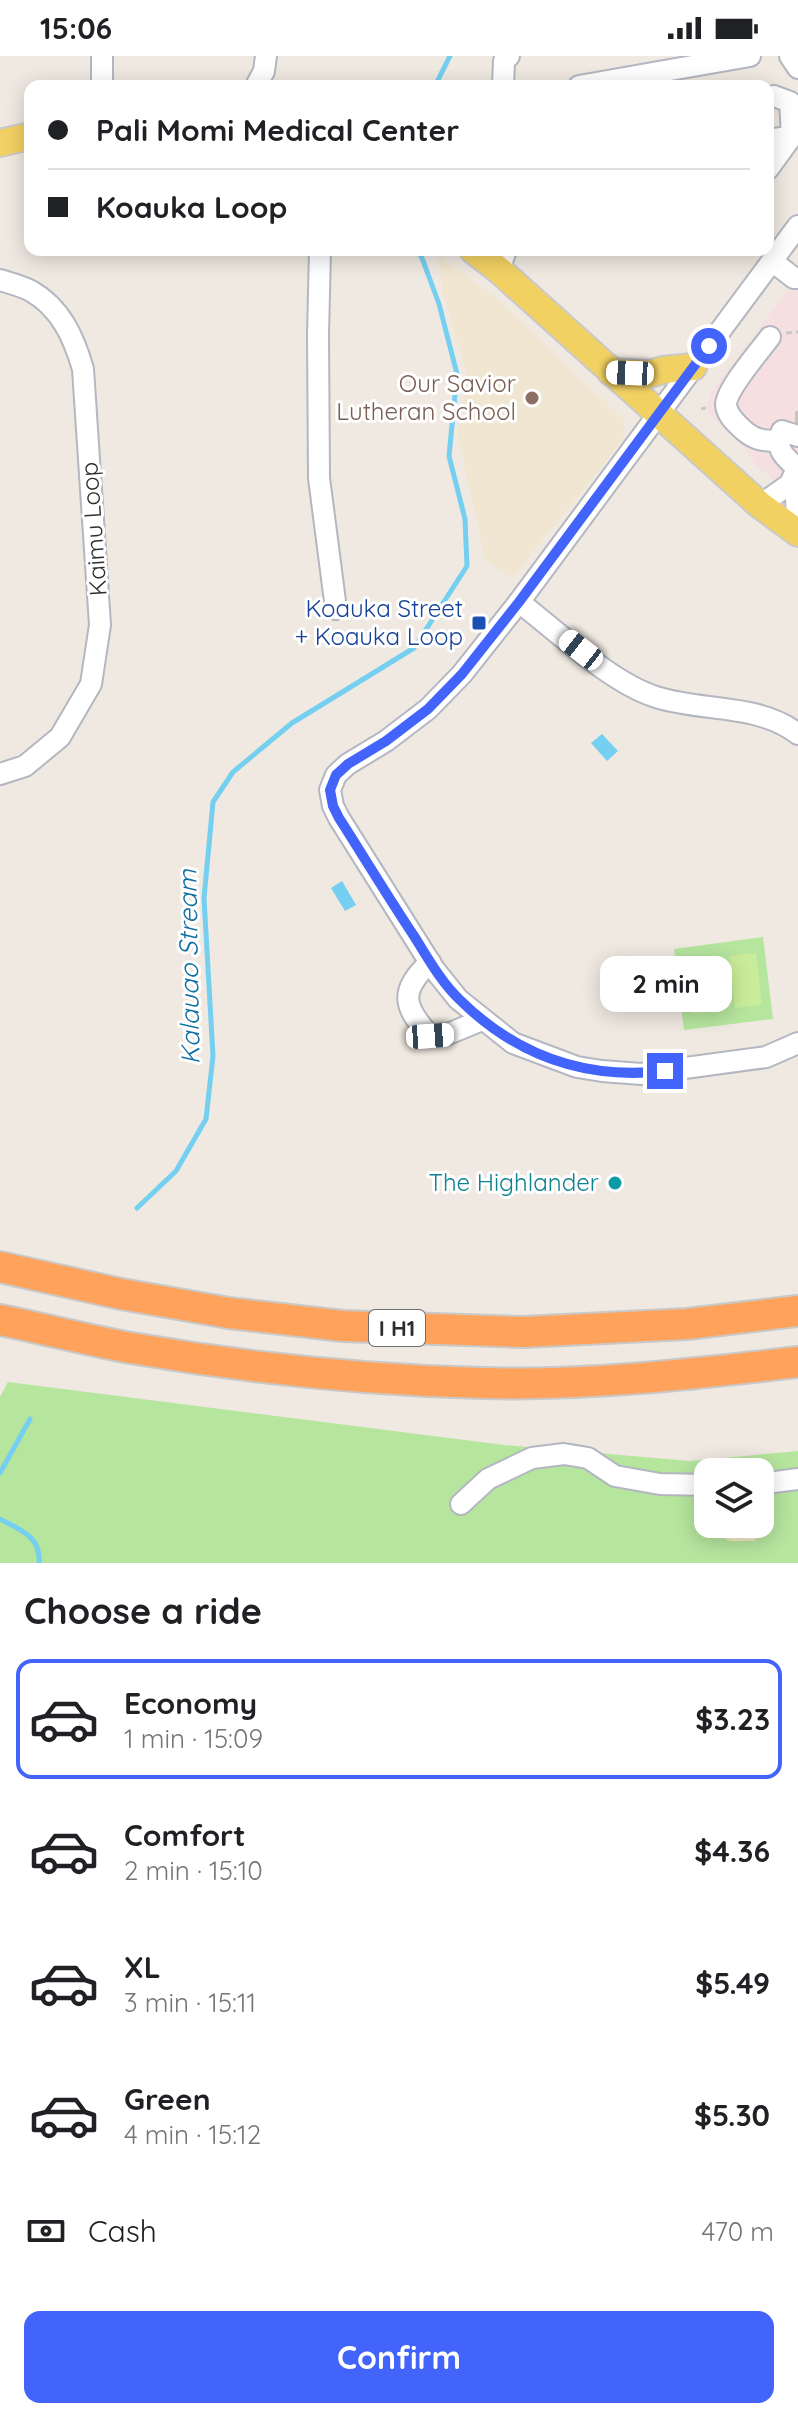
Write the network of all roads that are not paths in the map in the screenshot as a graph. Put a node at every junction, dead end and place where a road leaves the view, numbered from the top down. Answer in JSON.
{"nodes":[{"id":1,"x":102,"y":56,"type":"edge"},
{"id":2,"x":266,"y":56,"type":"edge"},
{"id":3,"x":509,"y":56,"type":"edge"},
{"id":4,"x":750,"y":56,"type":"edge"},
{"id":5,"x":790,"y":56,"type":"edge"},
{"id":6,"x":798,"y":68,"type":"edge"},
{"id":7,"x":648,"y":72,"type":"edge"},
{"id":8,"x":102,"y":80,"type":"edge"},
{"id":9,"x":259,"y":80,"type":"edge"},
{"id":10,"x":503,"y":80,"type":"edge"},
{"id":11,"x":621,"y":80,"type":"edge"},
{"id":12,"x":774,"y":96,"type":"dead end"},
{"id":13,"x":792,"y":136,"type":"junction"},
{"id":14,"x":24,"y":137,"type":"edge"},
{"id":15,"x":774,"y":139,"type":"edge"},
{"id":16,"x":0,"y":143,"type":"edge"},
{"id":17,"x":774,"y":161,"type":"edge"},
{"id":18,"x":798,"y":226,"type":"edge"},
{"id":19,"x":320,"y":256,"type":"edge"},
{"id":20,"x":502,"y":260,"type":"edge"},
{"id":21,"x":772,"y":261,"type":"junction"},
{"id":22,"x":798,"y":278,"type":"edge"},
{"id":23,"x":0,"y":280,"type":"edge"},
{"id":24,"x":770,"y":337,"type":"dead end"},
{"id":25,"x":693,"y":367,"type":"junction"},
{"id":26,"x":611,"y":372,"type":"junction"},
{"id":27,"x":657,"y":415,"type":"junction"},
{"id":28,"x":788,"y":432,"type":"edge"},
{"id":29,"x":797,"y":469,"type":"edge"},
{"id":30,"x":798,"y":490,"type":"edge"},
{"id":31,"x":760,"y":505,"type":"junction"},
{"id":32,"x":798,"y":531,"type":"edge"},
{"id":33,"x":519,"y":602,"type":"junction"},
{"id":34,"x":336,"y":609,"type":"dead end"},
{"id":35,"x":798,"y":734,"type":"edge"},
{"id":36,"x":0,"y":774,"type":"edge"},
{"id":37,"x":430,"y":962,"type":"junction"},
{"id":38,"x":482,"y":1020,"type":"junction"},
{"id":39,"x":798,"y":1043,"type":"edge"},
{"id":40,"x":0,"y":1267,"type":"edge"},
{"id":41,"x":798,"y":1311,"type":"edge"},
{"id":42,"x":0,"y":1320,"type":"edge"},
{"id":43,"x":798,"y":1362,"type":"edge"},
{"id":44,"x":798,"y":1479,"type":"edge"},
{"id":45,"x":774,"y":1482,"type":"edge"},
{"id":46,"x":694,"y":1485,"type":"edge"},
{"id":47,"x":461,"y":1504,"type":"dead end"}],
"edges":[{"from":1,"to":8,"type":"street"},
{"from":2,"to":9,"type":"street"},
{"from":3,"to":10,"type":"street"},
{"from":4,"to":7,"type":"street"},
{"from":5,"to":6,"type":"street"},
{"from":7,"to":11,"type":"street"},
{"from":12,"to":13,"type":"street"},
{"from":13,"to":15,"type":"street"},
{"from":13,"to":17,"type":"street"},
{"from":14,"to":16,"type":"main road"},
{"from":18,"to":21,"type":"street"},
{"from":19,"to":34,"type":"street"},
{"from":20,"to":26,"type":"main road"},
{"from":21,"to":22,"type":"street"},
{"from":21,"to":25,"type":"street"},
{"from":23,"to":36,"type":"street","name":"Kaimu Loop"},
{"from":24,"to":28,"type":"street"},
{"from":25,"to":26,"type":"main road"},
{"from":25,"to":27,"type":"street"},
{"from":26,"to":27,"type":"main road"},
{"from":27,"to":31,"type":"main road"},
{"from":27,"to":33,"type":"street"},
{"from":28,"to":29,"type":"street"},
{"from":29,"to":31,"type":"street"},
{"from":30,"to":32,"type":"street"},
{"from":31,"to":32,"type":"main road"},
{"from":33,"to":35,"type":"street"},
{"from":33,"to":37,"type":"street"},
{"from":37,"to":38,"type":"street"},
{"from":37,"to":38,"type":"street"},
{"from":38,"to":39,"type":"street"},
{"from":40,"to":41,"type":"highway","number":"I H1"},
{"from":42,"to":43,"type":"highway","number":"I H1"},
{"from":44,"to":45,"type":"street"},
{"from":46,"to":47,"type":"street"}]}
